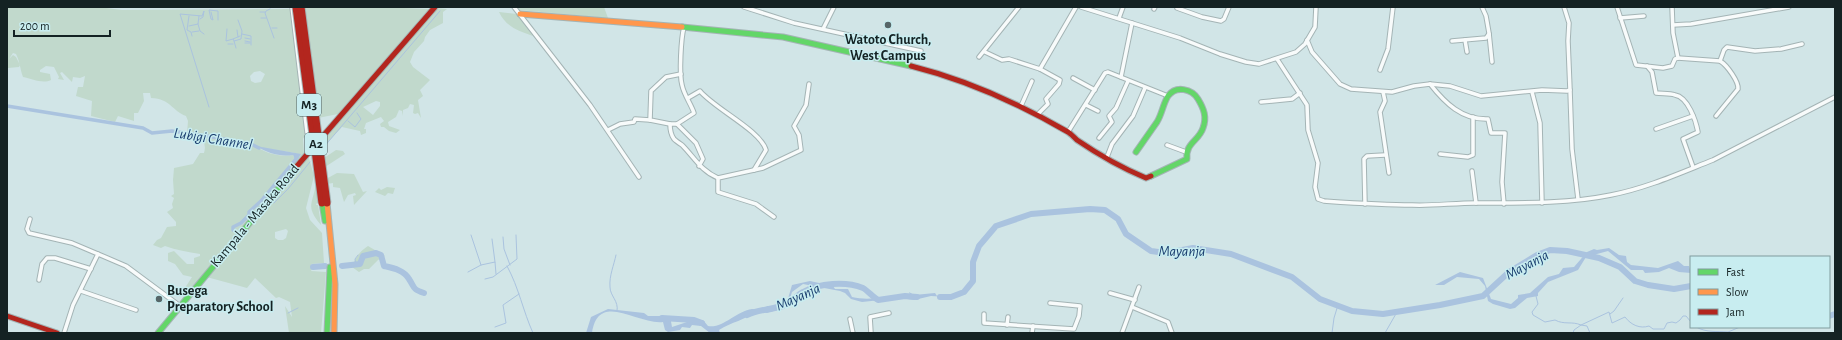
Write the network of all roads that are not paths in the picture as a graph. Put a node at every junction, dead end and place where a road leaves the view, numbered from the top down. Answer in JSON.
{"nodes":[{"id":1,"x":292,"y":7,"type":"edge"},
{"id":2,"x":296,"y":7,"type":"edge"},
{"id":3,"x":302,"y":7,"type":"edge"},
{"id":4,"x":514,"y":7,"type":"edge"},
{"id":5,"x":744,"y":7,"type":"edge"},
{"id":6,"x":834,"y":7,"type":"edge"},
{"id":7,"x":1019,"y":7,"type":"edge"},
{"id":8,"x":1076,"y":7,"type":"edge"},
{"id":9,"x":1082,"y":7,"type":"edge"},
{"id":10,"x":1123,"y":7,"type":"edge"},
{"id":11,"x":1229,"y":7,"type":"edge"},
{"id":12,"x":1316,"y":7,"type":"edge"},
{"id":13,"x":1393,"y":7,"type":"edge"},
{"id":14,"x":1482,"y":7,"type":"edge"},
{"id":15,"x":1564,"y":7,"type":"edge"},
{"id":16,"x":1617,"y":7,"type":"edge"},
{"id":17,"x":1672,"y":7,"type":"edge"},
{"id":18,"x":1789,"y":7,"type":"edge"},
{"id":19,"x":1177,"y":8,"type":"dead end"},
{"id":20,"x":433,"y":9,"type":"edge"},
{"id":21,"x":520,"y":14,"type":"junction"},
{"id":22,"x":1644,"y":16,"type":"dead end"},
{"id":23,"x":1119,"y":18,"type":"junction"},
{"id":24,"x":1620,"y":18,"type":"junction"},
{"id":25,"x":1132,"y":23,"type":"junction"},
{"id":26,"x":1673,"y":25,"type":"junction"},
{"id":27,"x":684,"y":27,"type":"junction"},
{"id":28,"x":823,"y":29,"type":"junction"},
{"id":29,"x":1489,"y":33,"type":"junction"},
{"id":30,"x":1306,"y":40,"type":"junction"},
{"id":31,"x":1465,"y":40,"type":"junction"},
{"id":32,"x":1452,"y":41,"type":"dead end"},
{"id":33,"x":1802,"y":44,"type":"dead end"},
{"id":34,"x":921,"y":51,"type":"dead end"},
{"id":35,"x":985,"y":52,"type":"junction"},
{"id":36,"x":1468,"y":52,"type":"dead end"},
{"id":37,"x":979,"y":57,"type":"dead end"},
{"id":38,"x":1678,"y":58,"type":"junction"},
{"id":39,"x":1277,"y":59,"type":"junction"},
{"id":40,"x":1720,"y":61,"type":"junction"},
{"id":41,"x":1492,"y":62,"type":"dead end"},
{"id":42,"x":1647,"y":66,"type":"junction"},
{"id":43,"x":1040,"y":69,"type":"junction"},
{"id":44,"x":1380,"y":70,"type":"dead end"},
{"id":45,"x":681,"y":74,"type":"junction"},
{"id":46,"x":1121,"y":77,"type":"junction"},
{"id":47,"x":1073,"y":78,"type":"dead end"},
{"id":48,"x":1032,"y":81,"type":"dead end"},
{"id":49,"x":1128,"y":81,"type":"junction"},
{"id":50,"x":809,"y":84,"type":"dead end"},
{"id":51,"x":1430,"y":84,"type":"junction"},
{"id":52,"x":1145,"y":88,"type":"junction"},
{"id":53,"x":1095,"y":90,"type":"junction"},
{"id":54,"x":1570,"y":90,"type":"junction"},
{"id":55,"x":1383,"y":92,"type":"junction"},
{"id":56,"x":1532,"y":92,"type":"junction"},
{"id":57,"x":1300,"y":93,"type":"junction"},
{"id":58,"x":1168,"y":96,"type":"junction"},
{"id":59,"x":688,"y":98,"type":"junction"},
{"id":60,"x":1835,"y":98,"type":"edge"},
{"id":61,"x":1261,"y":102,"type":"dead end"},
{"id":62,"x":1086,"y":105,"type":"junction"},
{"id":63,"x":1022,"y":106,"type":"junction"},
{"id":64,"x":1098,"y":111,"type":"dead end"},
{"id":65,"x":1037,"y":115,"type":"junction"},
{"id":66,"x":1693,"y":116,"type":"junction"},
{"id":67,"x":1716,"y":116,"type":"dead end"},
{"id":68,"x":1473,"y":117,"type":"junction"},
{"id":69,"x":650,"y":120,"type":"junction"},
{"id":70,"x":670,"y":124,"type":"junction"},
{"id":71,"x":677,"y":124,"type":"junction"},
{"id":72,"x":1656,"y":129,"type":"dead end"},
{"id":73,"x":608,"y":130,"type":"junction"},
{"id":74,"x":1068,"y":132,"type":"junction"},
{"id":75,"x":1099,"y":138,"type":"dead end"},
{"id":76,"x":1167,"y":145,"type":"dead end"},
{"id":77,"x":310,"y":151,"type":"junction"},
{"id":78,"x":1136,"y":152,"type":"dead end"},
{"id":79,"x":1186,"y":152,"type":"junction"},
{"id":80,"x":1440,"y":154,"type":"dead end"},
{"id":81,"x":1385,"y":155,"type":"junction"},
{"id":82,"x":1106,"y":157,"type":"junction"},
{"id":83,"x":700,"y":166,"type":"junction"},
{"id":84,"x":1693,"y":167,"type":"junction"},
{"id":85,"x":754,"y":170,"type":"junction"},
{"id":86,"x":1472,"y":171,"type":"dead end"},
{"id":87,"x":1389,"y":173,"type":"dead end"},
{"id":88,"x":639,"y":176,"type":"dead end"},
{"id":89,"x":718,"y":178,"type":"junction"},
{"id":90,"x":1578,"y":199,"type":"junction"},
{"id":91,"x":325,"y":203,"type":"junction"},
{"id":92,"x":1476,"y":203,"type":"junction"},
{"id":93,"x":1542,"y":203,"type":"junction"},
{"id":94,"x":1365,"y":204,"type":"junction"},
{"id":95,"x":1504,"y":204,"type":"junction"},
{"id":96,"x":774,"y":217,"type":"dead end"},
{"id":97,"x":30,"y":219,"type":"dead end"},
{"id":98,"x":98,"y":254,"type":"junction"},
{"id":99,"x":91,"y":269,"type":"junction"},
{"id":100,"x":39,"y":280,"type":"dead end"},
{"id":101,"x":1139,"y":287,"type":"dead end"},
{"id":102,"x":81,"y":291,"type":"junction"},
{"id":103,"x":1110,"y":293,"type":"dead end"},
{"id":104,"x":1135,"y":300,"type":"junction"},
{"id":105,"x":1050,"y":303,"type":"dead end"},
{"id":106,"x":180,"y":306,"type":"junction"},
{"id":107,"x":1132,"y":307,"type":"junction"},
{"id":108,"x":136,"y":310,"type":"dead end"},
{"id":109,"x":889,"y":313,"type":"dead end"},
{"id":110,"x":984,"y":314,"type":"dead end"},
{"id":111,"x":7,"y":316,"type":"edge"},
{"id":112,"x":170,"y":317,"type":"junction"},
{"id":113,"x":1008,"y":317,"type":"dead end"},
{"id":114,"x":850,"y":319,"type":"dead end"},
{"id":115,"x":1006,"y":325,"type":"junction"},
{"id":116,"x":1033,"y":326,"type":"junction"},
{"id":117,"x":334,"y":332,"type":"edge"},
{"id":118,"x":57,"y":333,"type":"edge"},
{"id":119,"x":64,"y":333,"type":"edge"},
{"id":120,"x":154,"y":333,"type":"edge"},
{"id":121,"x":158,"y":333,"type":"edge"},
{"id":122,"x":327,"y":333,"type":"edge"},
{"id":123,"x":853,"y":333,"type":"edge"},
{"id":124,"x":871,"y":333,"type":"edge"},
{"id":125,"x":1032,"y":333,"type":"edge"},
{"id":126,"x":1122,"y":333,"type":"edge"},
{"id":127,"x":1172,"y":333,"type":"edge"}],
"edges":[{"from":1,"to":77,"type":"street"},
{"from":2,"to":91,"type":"main road","number":"M3","bridge":true},
{"from":3,"to":91,"type":"main road","number":"M3","bridge":true},
{"from":4,"to":21,"type":"street"},
{"from":5,"to":28,"type":"street"},
{"from":6,"to":28,"type":"street"},
{"from":7,"to":35,"type":"street"},
{"from":8,"to":43,"type":"street"},
{"from":9,"to":23,"type":"street"},
{"from":10,"to":23,"type":"street"},
{"from":11,"to":19,"type":"street"},
{"from":12,"to":30,"type":"street"},
{"from":13,"to":44,"type":"street"},
{"from":14,"to":29,"type":"street"},
{"from":15,"to":54,"type":"street"},
{"from":16,"to":24,"type":"street"},
{"from":17,"to":26,"type":"street"},
{"from":18,"to":26,"type":"street"},
{"from":20,"to":77,"type":"main road","name":"Kampala - Masaka Road","number":"A2"},
{"from":21,"to":27,"type":"main road"},
{"from":21,"to":73,"type":"street"},
{"from":22,"to":24,"type":"street"},
{"from":23,"to":25,"type":"street"},
{"from":24,"to":42,"type":"street"},
{"from":25,"to":39,"type":"street"},
{"from":25,"to":46,"type":"street"},
{"from":26,"to":38,"type":"street"},
{"from":27,"to":45,"type":"street"},
{"from":27,"to":63,"type":"main road"},
{"from":28,"to":34,"type":"street"},
{"from":29,"to":31,"type":"street"},
{"from":29,"to":41,"type":"street"},
{"from":30,"to":39,"type":"street"},
{"from":30,"to":55,"type":"street"},
{"from":31,"to":32,"type":"street"},
{"from":31,"to":36,"type":"street"},
{"from":33,"to":40,"type":"street"},
{"from":35,"to":37,"type":"street"},
{"from":35,"to":43,"type":"street"},
{"from":38,"to":40,"type":"street"},
{"from":38,"to":42,"type":"street"},
{"from":39,"to":57,"type":"street"},
{"from":40,"to":67,"type":"street"},
{"from":42,"to":66,"type":"street"},
{"from":43,"to":65,"type":"street"},
{"from":45,"to":59,"type":"street"},
{"from":45,"to":69,"type":"street"},
{"from":46,"to":49,"type":"street"},
{"from":46,"to":53,"type":"street"},
{"from":47,"to":53,"type":"street"},
{"from":48,"to":63,"type":"street"},
{"from":49,"to":52,"type":"street"},
{"from":49,"to":75,"type":"street"},
{"from":50,"to":85,"type":"street"},
{"from":51,"to":55,"type":"street"},
{"from":51,"to":56,"type":"street"},
{"from":51,"to":68,"type":"street"},
{"from":52,"to":58,"type":"street"},
{"from":52,"to":82,"type":"street"},
{"from":53,"to":62,"type":"street"},
{"from":54,"to":56,"type":"street"},
{"from":54,"to":90,"type":"street"},
{"from":55,"to":81,"type":"street"},
{"from":56,"to":93,"type":"street"},
{"from":57,"to":61,"type":"street"},
{"from":57,"to":94,"type":"street"},
{"from":58,"to":78,"type":"main road"},
{"from":58,"to":79,"type":"main road"},
{"from":59,"to":71,"type":"street"},
{"from":59,"to":85,"type":"street"},
{"from":60,"to":84,"type":"street"},
{"from":62,"to":64,"type":"street"},
{"from":62,"to":74,"type":"street"},
{"from":63,"to":65,"type":"main road"},
{"from":65,"to":74,"type":"main road"},
{"from":66,"to":72,"type":"street"},
{"from":66,"to":84,"type":"street"},
{"from":68,"to":80,"type":"street"},
{"from":68,"to":95,"type":"street"},
{"from":69,"to":70,"type":"street"},
{"from":69,"to":73,"type":"street"},
{"from":70,"to":71,"type":"street"},
{"from":70,"to":83,"type":"street"},
{"from":71,"to":83,"type":"street"},
{"from":73,"to":88,"type":"street"},
{"from":74,"to":82,"type":"main road"},
{"from":76,"to":79,"type":"street"},
{"from":77,"to":106,"type":"main road","name":"Kampala - Masaka Road","number":"A2"},
{"from":79,"to":82,"type":"main road"},
{"from":81,"to":87,"type":"street"},
{"from":81,"to":94,"type":"street"},
{"from":83,"to":89,"type":"street"},
{"from":84,"to":90,"type":"street"},
{"from":85,"to":89,"type":"street"},
{"from":86,"to":92,"type":"street"},
{"from":89,"to":96,"type":"street"},
{"from":90,"to":93,"type":"street"},
{"from":91,"to":117,"type":"main road","number":"M3"},
{"from":91,"to":122,"type":"main road","number":"M3"},
{"from":92,"to":94,"type":"street"},
{"from":92,"to":95,"type":"street"},
{"from":93,"to":95,"type":"street"},
{"from":97,"to":98,"type":"street"},
{"from":98,"to":99,"type":"street"},
{"from":98,"to":106,"type":"street"},
{"from":99,"to":100,"type":"street"},
{"from":99,"to":102,"type":"street"},
{"from":101,"to":104,"type":"street"},
{"from":102,"to":108,"type":"street"},
{"from":102,"to":119,"type":"street"},
{"from":103,"to":104,"type":"street"},
{"from":104,"to":107,"type":"street"},
{"from":105,"to":116,"type":"street"},
{"from":106,"to":112,"type":"main road","name":"Kampala - Masaka Road","number":"A2"},
{"from":107,"to":126,"type":"street"},
{"from":107,"to":127,"type":"street"},
{"from":109,"to":124,"type":"street"},
{"from":110,"to":115,"type":"street"},
{"from":111,"to":118,"type":"main road"},
{"from":112,"to":120,"type":"main road","number":"A2"},
{"from":112,"to":121,"type":"main road","number":"A2"},
{"from":113,"to":115,"type":"street"},
{"from":114,"to":123,"type":"street"},
{"from":115,"to":116,"type":"street"},
{"from":116,"to":125,"type":"street"}]}
